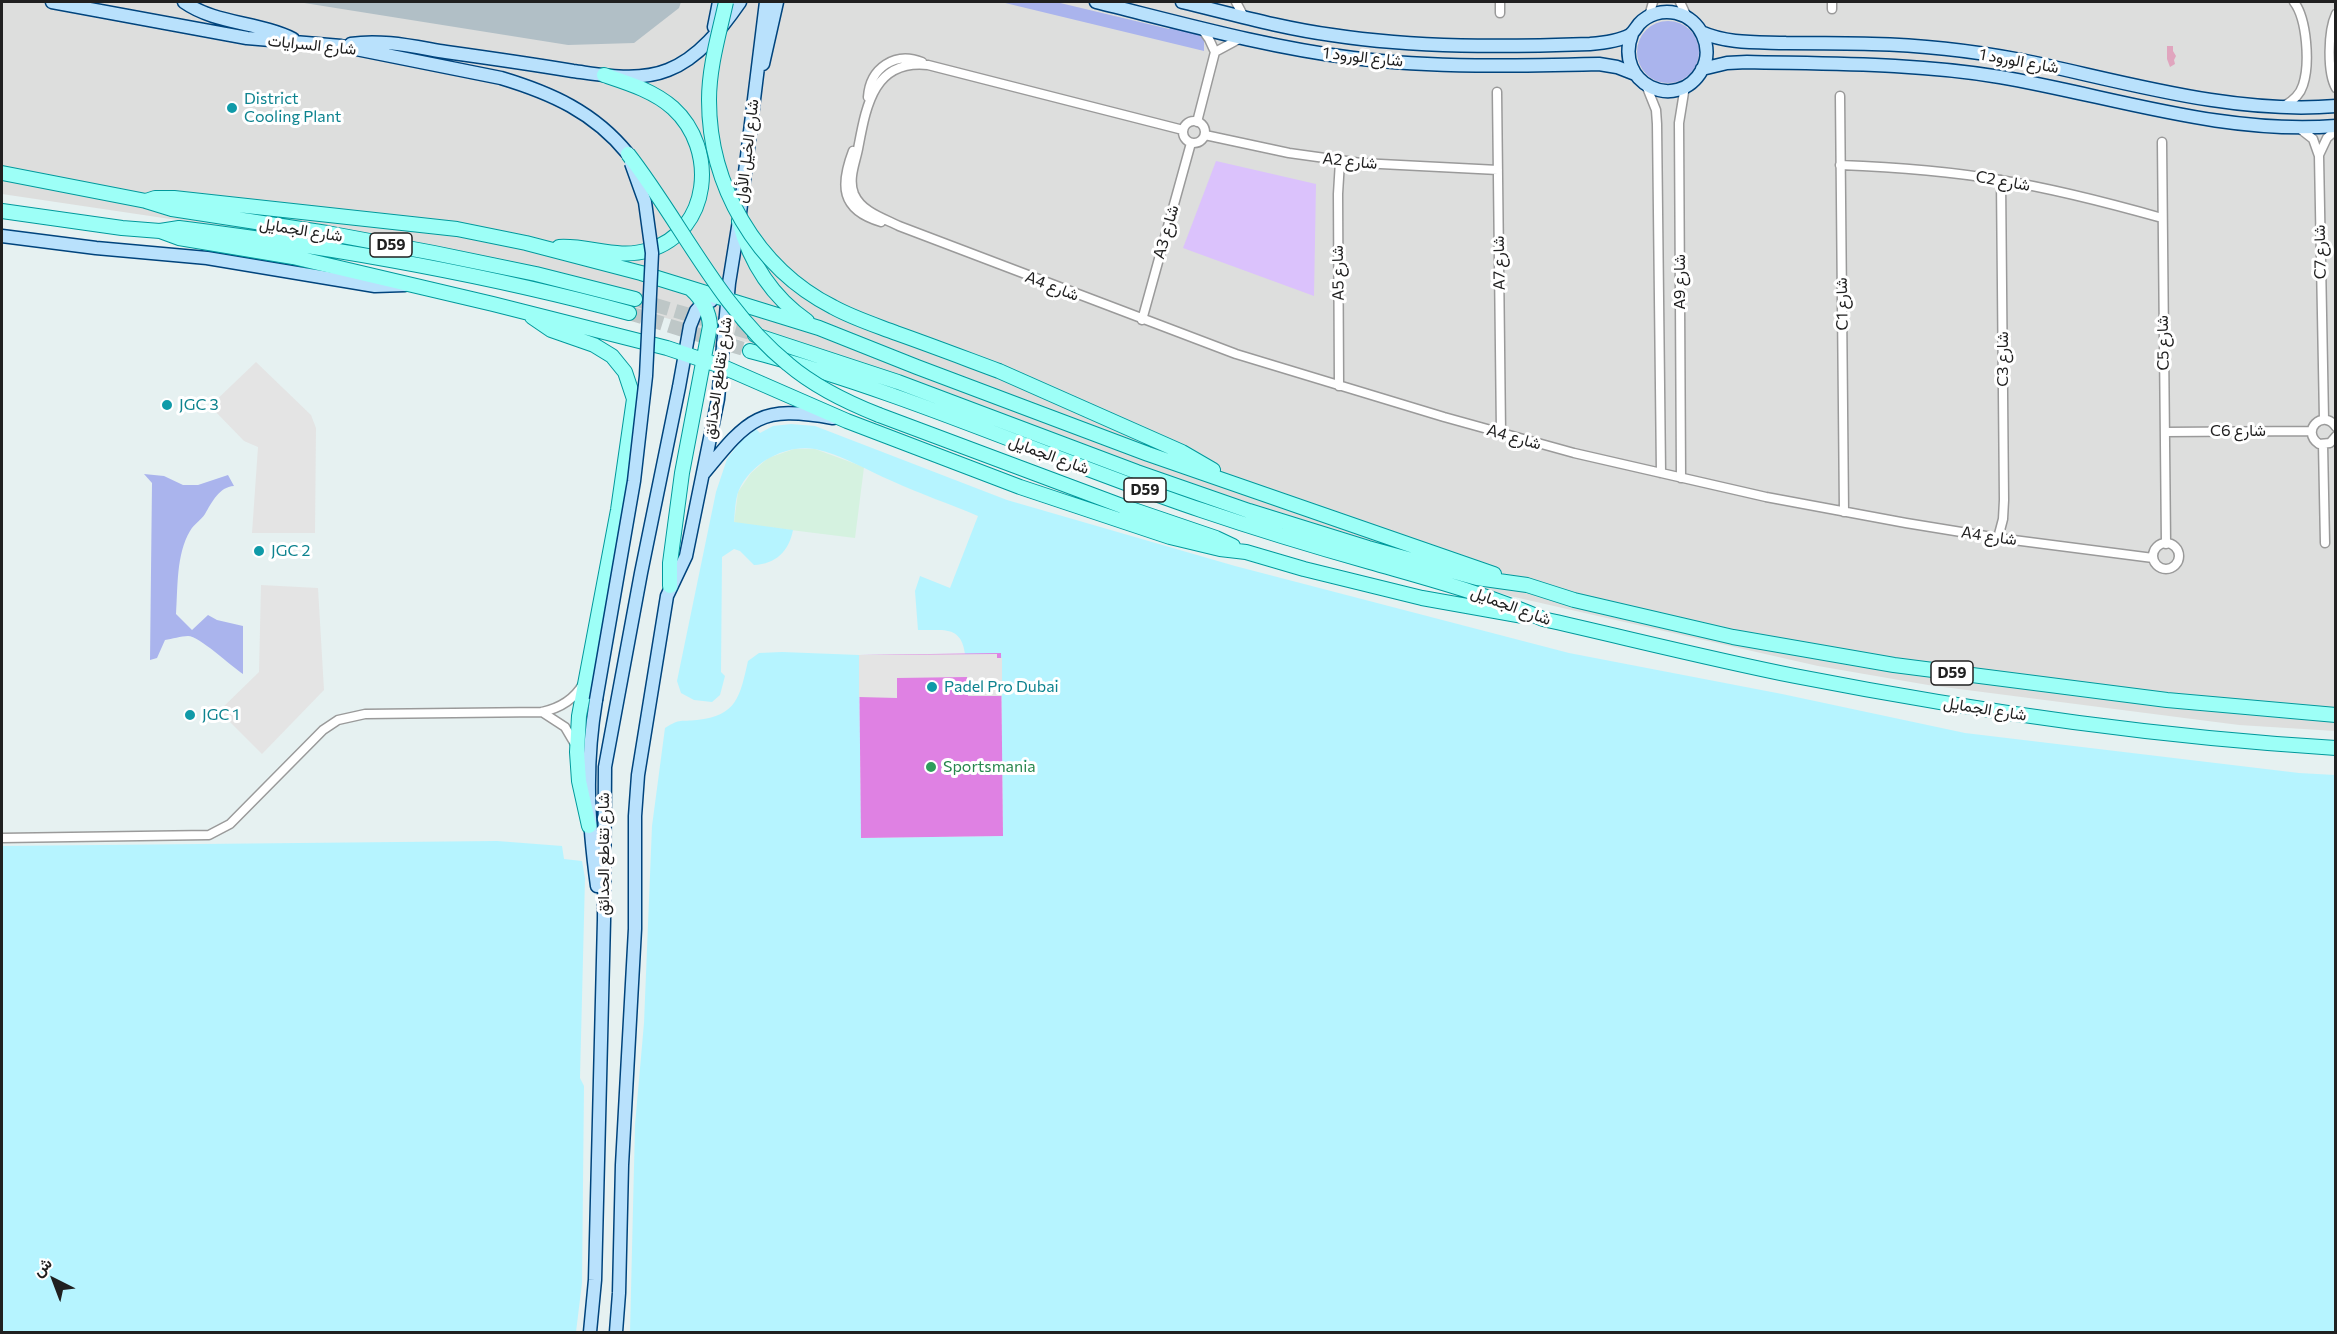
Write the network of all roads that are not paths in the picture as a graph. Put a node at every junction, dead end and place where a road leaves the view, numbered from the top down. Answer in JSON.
{"nodes":[{"id":1,"x":52,"y":2,"type":"edge"},
{"id":2,"x":184,"y":2,"type":"edge"},
{"id":3,"x":719,"y":2,"type":"edge"},
{"id":4,"x":726,"y":2,"type":"edge"},
{"id":5,"x":740,"y":2,"type":"edge"},
{"id":6,"x":766,"y":2,"type":"edge"},
{"id":7,"x":777,"y":2,"type":"edge"},
{"id":8,"x":1096,"y":2,"type":"edge"},
{"id":9,"x":1182,"y":2,"type":"edge"},
{"id":10,"x":1236,"y":2,"type":"edge"},
{"id":11,"x":1500,"y":2,"type":"edge"},
{"id":12,"x":1653,"y":2,"type":"edge"},
{"id":13,"x":1680,"y":2,"type":"edge"},
{"id":14,"x":2294,"y":2,"type":"edge"},
{"id":15,"x":1215,"y":5,"type":"edge"},
{"id":16,"x":1500,"y":13,"type":"dead end"},
{"id":17,"x":2336,"y":14,"type":"edge"},
{"id":18,"x":1649,"y":16,"type":"junction"},
{"id":19,"x":1244,"y":17,"type":"junction"},
{"id":20,"x":1687,"y":18,"type":"junction"},
{"id":21,"x":1201,"y":28,"type":"junction"},
{"id":22,"x":1701,"y":32,"type":"junction"},
{"id":23,"x":1632,"y":34,"type":"junction"},
{"id":24,"x":712,"y":37,"type":"junction"},
{"id":25,"x":1241,"y":38,"type":"junction"},
{"id":26,"x":298,"y":42,"type":"junction"},
{"id":27,"x":341,"y":46,"type":"junction"},
{"id":28,"x":1215,"y":52,"type":"junction"},
{"id":29,"x":1702,"y":69,"type":"junction"},
{"id":30,"x":604,"y":75,"type":"junction"},
{"id":31,"x":1635,"y":75,"type":"junction"},
{"id":32,"x":755,"y":82,"type":"junction"},
{"id":33,"x":1646,"y":85,"type":"junction"},
{"id":34,"x":1685,"y":86,"type":"junction"},
{"id":35,"x":2336,"y":88,"type":"edge"},
{"id":36,"x":1497,"y":92,"type":"dead end"},
{"id":37,"x":1840,"y":96,"type":"dead end"},
{"id":38,"x":2284,"y":106,"type":"junction"},
{"id":39,"x":2336,"y":106,"type":"edge"},
{"id":40,"x":1197,"y":122,"type":"junction"},
{"id":41,"x":2295,"y":126,"type":"junction"},
{"id":42,"x":2336,"y":128,"type":"edge"},
{"id":43,"x":1183,"y":129,"type":"junction"},
{"id":44,"x":1205,"y":135,"type":"junction"},
{"id":45,"x":2162,"y":142,"type":"dead end"},
{"id":46,"x":1191,"y":143,"type":"junction"},
{"id":47,"x":627,"y":154,"type":"junction"},
{"id":48,"x":2319,"y":156,"type":"junction"},
{"id":49,"x":1340,"y":161,"type":"junction"},
{"id":50,"x":1840,"y":165,"type":"junction"},
{"id":51,"x":1498,"y":170,"type":"junction"},
{"id":52,"x":2,"y":173,"type":"edge"},
{"id":53,"x":2001,"y":180,"type":"junction"},
{"id":54,"x":146,"y":201,"type":"junction"},
{"id":55,"x":2,"y":212,"type":"edge"},
{"id":56,"x":2162,"y":218,"type":"junction"},
{"id":57,"x":739,"y":221,"type":"junction"},
{"id":58,"x":160,"y":231,"type":"junction"},
{"id":59,"x":2,"y":236,"type":"edge"},
{"id":60,"x":549,"y":249,"type":"junction"},
{"id":61,"x":405,"y":285,"type":"junction"},
{"id":62,"x":687,"y":287,"type":"junction"},
{"id":63,"x":635,"y":299,"type":"tunnel mouth"},
{"id":64,"x":728,"y":300,"type":"junction"},
{"id":65,"x":704,"y":303,"type":"junction"},
{"id":66,"x":525,"y":312,"type":"junction"},
{"id":67,"x":629,"y":313,"type":"tunnel mouth"},
{"id":68,"x":1142,"y":320,"type":"junction"},
{"id":69,"x":819,"y":328,"type":"junction"},
{"id":70,"x":754,"y":334,"type":"tunnel mouth"},
{"id":71,"x":750,"y":351,"type":"tunnel mouth"},
{"id":72,"x":686,"y":354,"type":"junction"},
{"id":73,"x":703,"y":360,"type":"junction"},
{"id":74,"x":721,"y":366,"type":"junction"},
{"id":75,"x":1339,"y":386,"type":"junction"},
{"id":76,"x":2324,"y":419,"type":"junction"},
{"id":77,"x":847,"y":421,"type":"junction"},
{"id":78,"x":2336,"y":427,"type":"edge"},
{"id":79,"x":2311,"y":431,"type":"junction"},
{"id":80,"x":2165,"y":432,"type":"junction"},
{"id":81,"x":1501,"y":433,"type":"junction"},
{"id":82,"x":2336,"y":436,"type":"edge"},
{"id":83,"x":2323,"y":446,"type":"junction"},
{"id":84,"x":1661,"y":473,"type":"junction"},
{"id":85,"x":703,"y":474,"type":"junction"},
{"id":86,"x":1682,"y":478,"type":"junction"},
{"id":87,"x":1227,"y":480,"type":"junction"},
{"id":88,"x":1844,"y":512,"type":"junction"},
{"id":89,"x":1998,"y":538,"type":"junction"},
{"id":90,"x":2325,"y":543,"type":"dead end"},
{"id":91,"x":2166,"y":544,"type":"junction"},
{"id":92,"x":1246,"y":552,"type":"junction"},
{"id":93,"x":2153,"y":558,"type":"junction"},
{"id":94,"x":1527,"y":585,"type":"junction"},
{"id":95,"x":670,"y":586,"type":"junction"},
{"id":96,"x":1542,"y":619,"type":"junction"},
{"id":97,"x":585,"y":680,"type":"junction"},
{"id":98,"x":542,"y":712,"type":"junction"},
{"id":99,"x":2336,"y":715,"type":"edge"},
{"id":100,"x":2336,"y":748,"type":"edge"},
{"id":101,"x":577,"y":752,"type":"junction"},
{"id":102,"x":589,"y":826,"type":"junction"},
{"id":103,"x":2,"y":838,"type":"edge"},
{"id":104,"x":604,"y":920,"type":"junction"},
{"id":105,"x":590,"y":1332,"type":"edge"},
{"id":106,"x":616,"y":1332,"type":"edge"}],
"edges":[{"from":1,"to":26,"type":"main road","name":"شارع السرايات"},
{"from":2,"to":26,"type":"main road"},
{"from":3,"to":24,"type":"main road"},
{"from":4,"to":87,"type":"main road","bridge":true},
{"from":5,"to":24,"type":"main road"},
{"from":6,"to":32,"type":"main road","name":"شارع الخيل الأول"},
{"from":7,"to":32,"type":"main road"},
{"from":8,"to":21,"type":"main road","name":"شارع الورود 1"},
{"from":9,"to":15,"type":"main road","name":"شارع الورود 1"},
{"from":10,"to":19,"type":"street"},
{"from":11,"to":16,"type":"street"},
{"from":12,"to":18,"type":"street"},
{"from":13,"to":20,"type":"street"},
{"from":14,"to":38,"type":"street"},
{"from":15,"to":19,"type":"main road","name":"شارع الورود 1"},
{"from":17,"to":35,"type":"street"},
{"from":18,"to":20,"type":"main road"},
{"from":18,"to":23,"type":"main road"},
{"from":19,"to":23,"type":"main road","name":"شارع الورود 1"},
{"from":20,"to":22,"type":"main road","name":"شارع الورود 1"},
{"from":21,"to":25,"type":"main road","name":"شارع الورود 1"},
{"from":21,"to":28,"type":"street"},
{"from":22,"to":29,"type":"main road"},
{"from":22,"to":38,"type":"main road","name":"شارع الورود 1"},
{"from":23,"to":31,"type":"main road"},
{"from":24,"to":30,"type":"main road"},
{"from":25,"to":28,"type":"street"},
{"from":25,"to":31,"type":"main road","name":"شارع الورود 1"},
{"from":26,"to":27,"type":"main road","name":"شارع السرايات"},
{"from":27,"to":30,"type":"main road"},
{"from":27,"to":47,"type":"main road","name":"شارع السرايات"},
{"from":28,"to":40,"type":"street"},
{"from":29,"to":34,"type":"main road"},
{"from":29,"to":41,"type":"main road","name":"شارع الورود 1"},
{"from":30,"to":60,"type":"main road"},
{"from":31,"to":33,"type":"main road","name":"شارع الورود 1"},
{"from":32,"to":57,"type":"main road","name":"شارع الخيل الأول"},
{"from":33,"to":34,"type":"main road"},
{"from":33,"to":84,"type":"street","name":"A9 شارع"},
{"from":34,"to":86,"type":"street","name":"A9 شارع"},
{"from":36,"to":51,"type":"street","name":"A7 شارع"},
{"from":37,"to":50,"type":"street","name":"C1 شارع"},
{"from":38,"to":39,"type":"main road","name":"شارع الورود 1"},
{"from":40,"to":43,"type":"street"},
{"from":40,"to":44,"type":"street"},
{"from":41,"to":42,"type":"main road","name":"شارع الورود 1"},
{"from":41,"to":48,"type":"street"},
{"from":42,"to":48,"type":"street"},
{"from":43,"to":46,"type":"street"},
{"from":43,"to":68,"type":"street","name":"A4 شارع"},
{"from":44,"to":46,"type":"street"},
{"from":44,"to":49,"type":"street","name":"A2 شارع"},
{"from":45,"to":56,"type":"street","name":"C5 شارع"},
{"from":46,"to":68,"type":"street","name":"A3 شارع"},
{"from":47,"to":92,"type":"main road","bridge":true},
{"from":47,"to":102,"type":"main road","bridge":true},
{"from":48,"to":76,"type":"street","name":"C7 شارع"},
{"from":49,"to":51,"type":"street","name":"A2 شارع"},
{"from":49,"to":75,"type":"street","name":"A5 شارع"},
{"from":50,"to":53,"type":"street","name":"C2 شارع"},
{"from":50,"to":88,"type":"street","name":"C1 شارع"},
{"from":51,"to":81,"type":"street","name":"A7 شارع"},
{"from":52,"to":54,"type":"main road","name":"شارع الجمايل","number":"D59"},
{"from":53,"to":56,"type":"street","name":"C2 شارع"},
{"from":53,"to":89,"type":"street","name":"C3 شارع"},
{"from":54,"to":60,"type":"main road"},
{"from":54,"to":63,"type":"main road","name":"شارع الجمايل","number":"D59"},
{"from":55,"to":58,"type":"main road","name":"شارع الجمايل","number":"D59"},
{"from":56,"to":80,"type":"street","name":"C5 شارع"},
{"from":57,"to":64,"type":"main road","name":"شارع الخيل الأول"},
{"from":57,"to":69,"type":"main road"},
{"from":58,"to":61,"type":"main road"},
{"from":58,"to":67,"type":"main road","name":"شارع الجمايل","number":"D59"},
{"from":59,"to":61,"type":"main road"},
{"from":60,"to":62,"type":"main road"},
{"from":61,"to":66,"type":"main road"},
{"from":62,"to":64,"type":"main road"},
{"from":62,"to":65,"type":"main road"},
{"from":64,"to":65,"type":"main road","name":"شارع تقاطع الحدائق"},
{"from":64,"to":69,"type":"main road"},
{"from":64,"to":74,"type":"main road","name":"شارع تقاطع الحدائق"},
{"from":65,"to":72,"type":"main road","name":"شارع تقاطع الحدائق"},
{"from":65,"to":73,"type":"main road"},
{"from":66,"to":72,"type":"main road"},
{"from":66,"to":97,"type":"main road"},
{"from":68,"to":75,"type":"street","name":"A4 شارع"},
{"from":69,"to":87,"type":"main road"},
{"from":70,"to":94,"type":"main road","name":"شارع الجمايل","number":"D59"},
{"from":71,"to":96,"type":"main road","name":"شارع الجمايل","number":"D59"},
{"from":72,"to":73,"type":"main road"},
{"from":72,"to":104,"type":"main road","name":"شارع تقاطع الحدائق"},
{"from":73,"to":74,"type":"main road"},
{"from":73,"to":95,"type":"main road"},
{"from":74,"to":77,"type":"main road"},
{"from":74,"to":85,"type":"main road","name":"شارع تقاطع الحدائق"},
{"from":75,"to":81,"type":"street","name":"A4 شارع"},
{"from":76,"to":78,"type":"street"},
{"from":76,"to":79,"type":"street"},
{"from":77,"to":85,"type":"main road"},
{"from":77,"to":92,"type":"main road"},
{"from":79,"to":80,"type":"street","name":"C6 شارع"},
{"from":79,"to":83,"type":"street"},
{"from":80,"to":91,"type":"street","name":"C5 شارع"},
{"from":81,"to":84,"type":"street","name":"A4 شارع"},
{"from":82,"to":83,"type":"street"},
{"from":83,"to":90,"type":"street"},
{"from":84,"to":86,"type":"street","name":"A4 شارع"},
{"from":85,"to":95,"type":"main road","name":"شارع تقاطع الحدائق"},
{"from":86,"to":88,"type":"street","name":"A4 شارع"},
{"from":87,"to":94,"type":"main road"},
{"from":88,"to":89,"type":"street","name":"A4 شارع"},
{"from":89,"to":93,"type":"street","name":"A4 شارع"},
{"from":91,"to":93,"type":"street"},
{"from":91,"to":93,"type":"street"},
{"from":92,"to":96,"type":"main road"},
{"from":94,"to":99,"type":"main road","name":"شارع الجمايل","number":"D59"},
{"from":95,"to":106,"type":"main road","name":"شارع تقاطع الحدائق"},
{"from":96,"to":100,"type":"main road","name":"شارع الجمايل","number":"D59"},
{"from":97,"to":98,"type":"street"},
{"from":97,"to":101,"type":"main road"},
{"from":98,"to":101,"type":"street"},
{"from":98,"to":103,"type":"street"},
{"from":101,"to":102,"type":"main road"},
{"from":102,"to":104,"type":"main road"},
{"from":104,"to":105,"type":"main road","name":"شارع تقاطع الحدائق"}]}
